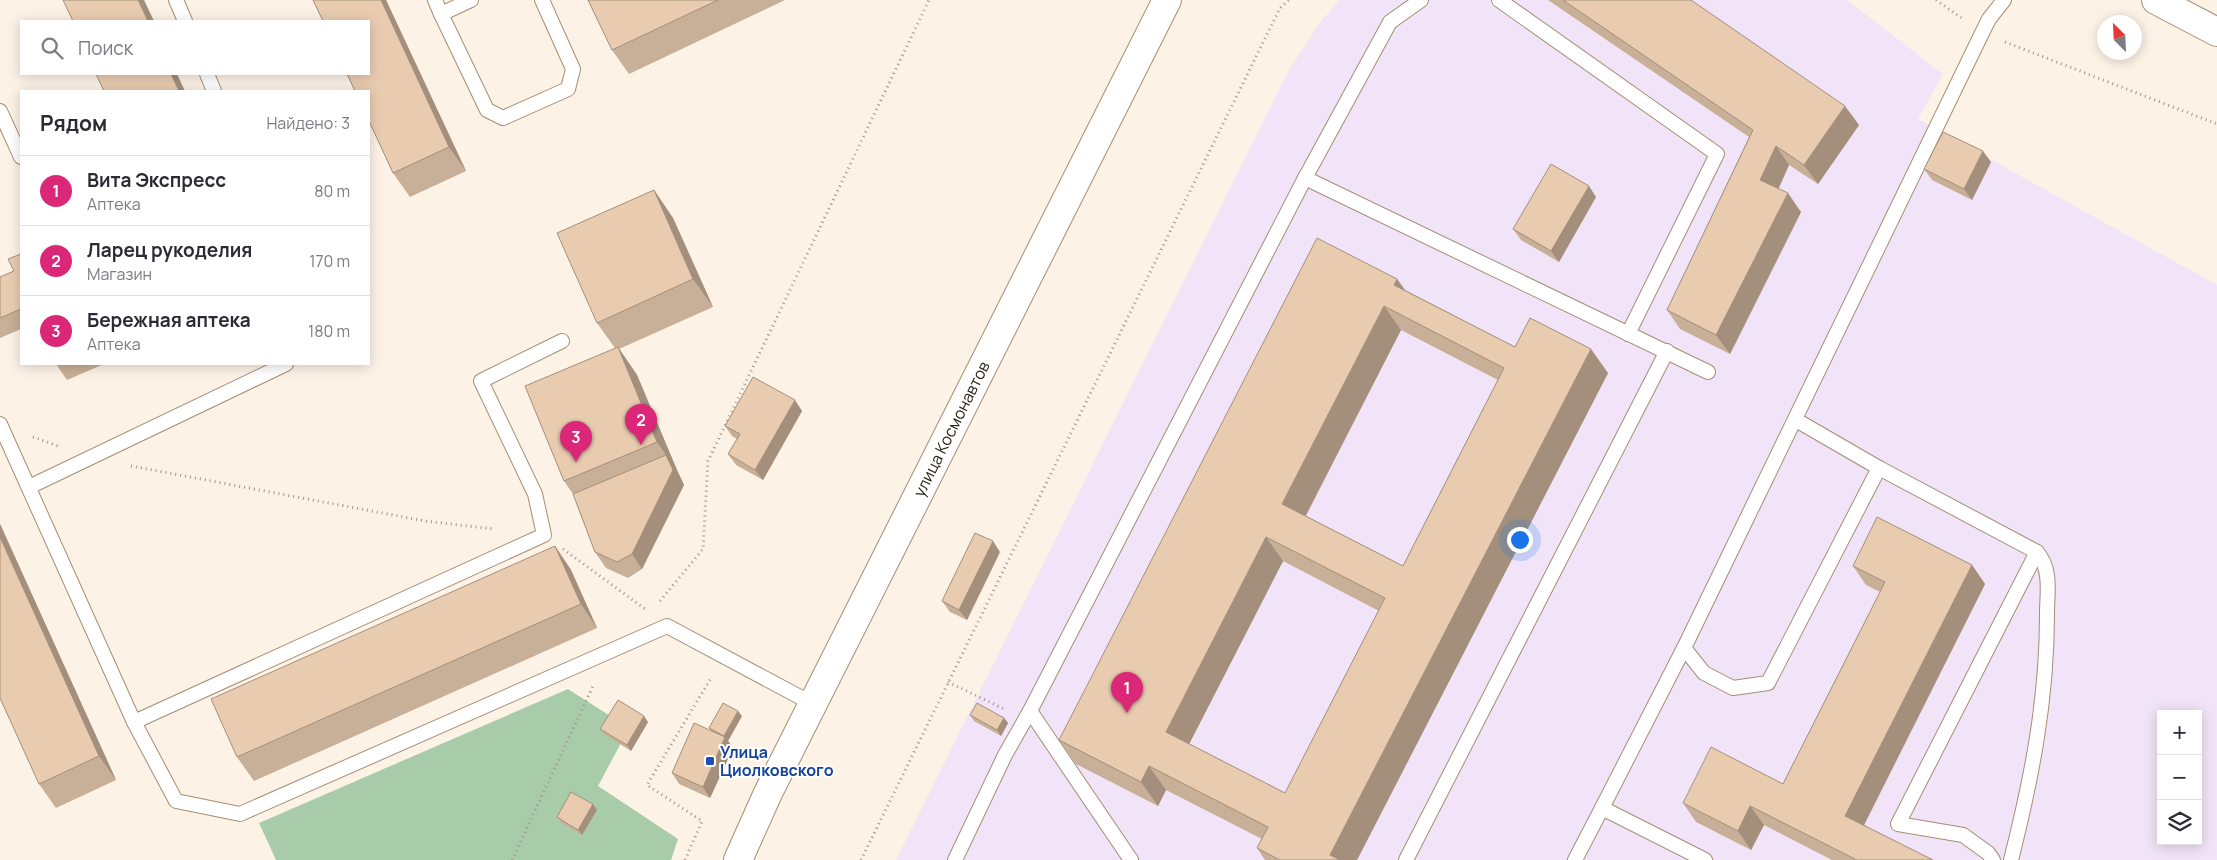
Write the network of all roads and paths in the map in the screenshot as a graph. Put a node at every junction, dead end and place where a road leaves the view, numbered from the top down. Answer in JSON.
{"nodes":[{"id":1,"x":176,"y":0,"type":"edge"},
{"id":2,"x":435,"y":0,"type":"edge"},
{"id":3,"x":471,"y":0,"type":"edge"},
{"id":4,"x":542,"y":0,"type":"edge"},
{"id":5,"x":930,"y":0,"type":"edge"},
{"id":6,"x":1167,"y":0,"type":"edge"},
{"id":7,"x":1289,"y":0,"type":"edge"},
{"id":8,"x":1421,"y":0,"type":"edge"},
{"id":9,"x":1499,"y":0,"type":"edge"},
{"id":10,"x":1936,"y":0,"type":"edge"},
{"id":11,"x":2004,"y":0,"type":"edge"},
{"id":12,"x":2156,"y":0,"type":"edge"},
{"id":13,"x":441,"y":14,"type":"junction"},
{"id":14,"x":185,"y":20,"type":"edge"},
{"id":15,"x":2217,"y":32,"type":"edge"},
{"id":16,"x":1982,"y":33,"type":"junction"},
{"id":17,"x":207,"y":75,"type":"edge"},
{"id":18,"x":214,"y":90,"type":"edge"},
{"id":19,"x":0,"y":111,"type":"edge"},
{"id":20,"x":2217,"y":124,"type":"edge"},
{"id":21,"x":20,"y":155,"type":"edge"},
{"id":22,"x":1305,"y":178,"type":"junction"},
{"id":23,"x":1628,"y":334,"type":"junction"},
{"id":24,"x":562,"y":341,"type":"dead end"},
{"id":25,"x":1667,"y":351,"type":"junction"},
{"id":26,"x":284,"y":365,"type":"edge"},
{"id":27,"x":1708,"y":372,"type":"dead end"},
{"id":28,"x":1796,"y":420,"type":"junction"},
{"id":29,"x":0,"y":424,"type":"edge"},
{"id":30,"x":88,"y":458,"type":"junction"},
{"id":31,"x":1879,"y":468,"type":"junction"},
{"id":32,"x":29,"y":487,"type":"junction"},
{"id":33,"x":494,"y":530,"type":"dead end"},
{"id":34,"x":544,"y":535,"type":"junction"},
{"id":35,"x":2037,"y":552,"type":"junction"},
{"id":36,"x":650,"y":613,"type":"junction"},
{"id":37,"x":667,"y":626,"type":"junction"},
{"id":38,"x":1684,"y":648,"type":"junction"},
{"id":39,"x":609,"y":652,"type":"junction"},
{"id":40,"x":724,"y":656,"type":"junction"},
{"id":41,"x":948,"y":682,"type":"junction"},
{"id":42,"x":813,"y":704,"type":"junction"},
{"id":43,"x":1028,"y":715,"type":"junction"},
{"id":44,"x":134,"y":722,"type":"junction"},
{"id":45,"x":1602,"y":808,"type":"junction"},
{"id":46,"x":512,"y":860,"type":"edge"},
{"id":47,"x":685,"y":860,"type":"edge"},
{"id":48,"x":738,"y":860,"type":"edge"},
{"id":49,"x":860,"y":860,"type":"edge"},
{"id":50,"x":955,"y":860,"type":"edge"},
{"id":51,"x":1131,"y":860,"type":"edge"},
{"id":52,"x":1406,"y":860,"type":"edge"},
{"id":53,"x":1575,"y":860,"type":"edge"},
{"id":54,"x":1705,"y":860,"type":"edge"},
{"id":55,"x":1993,"y":860,"type":"edge"},
{"id":56,"x":2011,"y":860,"type":"edge"}],
"edges":[{"from":1,"to":14,"type":"lane"},
{"from":2,"to":13,"type":"lane"},
{"from":3,"to":13,"type":"lane"},
{"from":4,"to":13,"type":"lane"},
{"from":5,"to":36,"type":"path"},
{"from":6,"to":42,"type":"main road","name":"улица Космонавтов"},
{"from":7,"to":41,"type":"path"},
{"from":8,"to":22,"type":"lane"},
{"from":9,"to":23,"type":"lane"},
{"from":10,"to":16,"type":"path"},
{"from":11,"to":16,"type":"lane"},
{"from":12,"to":15,"type":"main road"},
{"from":16,"to":20,"type":"path"},
{"from":16,"to":28,"type":"lane"},
{"from":17,"to":18,"type":"lane"},
{"from":19,"to":21,"type":"lane"},
{"from":22,"to":23,"type":"lane"},
{"from":22,"to":43,"type":"lane"},
{"from":23,"to":25,"type":"lane"},
{"from":24,"to":34,"type":"lane"},
{"from":25,"to":27,"type":"lane"},
{"from":25,"to":52,"type":"lane"},
{"from":26,"to":30,"type":"lane"},
{"from":28,"to":31,"type":"lane"},
{"from":28,"to":38,"type":"lane"},
{"from":29,"to":30,"type":"path"},
{"from":29,"to":32,"type":"lane"},
{"from":30,"to":32,"type":"lane"},
{"from":30,"to":33,"type":"path"},
{"from":31,"to":35,"type":"lane"},
{"from":31,"to":38,"type":"lane"},
{"from":32,"to":44,"type":"lane"},
{"from":34,"to":36,"type":"path"},
{"from":34,"to":44,"type":"lane"},
{"from":35,"to":55,"type":"lane"},
{"from":35,"to":56,"type":"lane"},
{"from":36,"to":37,"type":"path"},
{"from":37,"to":39,"type":"lane"},
{"from":37,"to":40,"type":"lane"},
{"from":38,"to":45,"type":"lane"},
{"from":39,"to":44,"type":"lane"},
{"from":39,"to":46,"type":"path"},
{"from":40,"to":42,"type":"lane"},
{"from":40,"to":47,"type":"path"},
{"from":41,"to":43,"type":"path"},
{"from":41,"to":49,"type":"path"},
{"from":42,"to":48,"type":"main road","name":"улица Космонавтов"},
{"from":43,"to":50,"type":"lane"},
{"from":43,"to":51,"type":"lane"},
{"from":45,"to":53,"type":"lane"},
{"from":45,"to":54,"type":"lane"}]}
